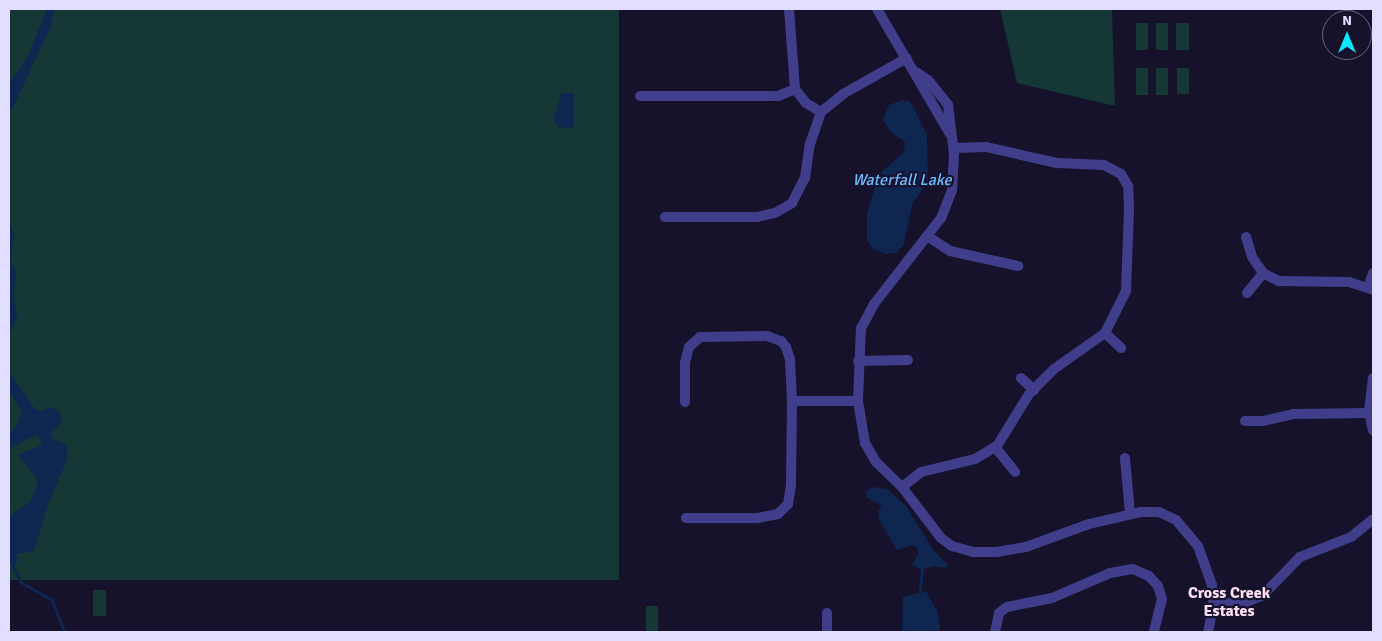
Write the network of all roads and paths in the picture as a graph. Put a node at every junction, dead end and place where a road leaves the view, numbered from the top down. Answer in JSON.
{"nodes":[{"id":1,"x":789,"y":9,"type":"edge"},
{"id":2,"x":877,"y":9,"type":"edge"},
{"id":3,"x":907,"y":58,"type":"junction"},
{"id":4,"x":916,"y":72,"type":"junction"},
{"id":5,"x":795,"y":89,"type":"junction"},
{"id":6,"x":640,"y":96,"type":"dead end"},
{"id":7,"x":821,"y":112,"type":"junction"},
{"id":8,"x":950,"y":134,"type":"junction"},
{"id":9,"x":954,"y":148,"type":"junction"},
{"id":10,"x":665,"y":217,"type":"dead end"},
{"id":11,"x":927,"y":236,"type":"junction"},
{"id":12,"x":1246,"y":237,"type":"dead end"},
{"id":13,"x":1018,"y":266,"type":"dead end"},
{"id":14,"x":1263,"y":273,"type":"junction"},
{"id":15,"x":1373,"y":273,"type":"edge"},
{"id":16,"x":1371,"y":288,"type":"edge"},
{"id":17,"x":1247,"y":292,"type":"dead end"},
{"id":18,"x":1105,"y":333,"type":"junction"},
{"id":19,"x":1121,"y":348,"type":"dead end"},
{"id":20,"x":908,"y":360,"type":"dead end"},
{"id":21,"x":858,"y":361,"type":"junction"},
{"id":22,"x":1021,"y":378,"type":"dead end"},
{"id":23,"x":1373,"y":378,"type":"edge"},
{"id":24,"x":1034,"y":390,"type":"junction"},
{"id":25,"x":792,"y":401,"type":"junction"},
{"id":26,"x":858,"y":401,"type":"junction"},
{"id":27,"x":685,"y":402,"type":"dead end"},
{"id":28,"x":1369,"y":413,"type":"junction"},
{"id":29,"x":1245,"y":421,"type":"dead end"},
{"id":30,"x":1373,"y":431,"type":"edge"},
{"id":31,"x":995,"y":447,"type":"junction"},
{"id":32,"x":1125,"y":458,"type":"dead end"},
{"id":33,"x":1015,"y":472,"type":"dead end"},
{"id":34,"x":902,"y":487,"type":"junction"},
{"id":35,"x":1130,"y":514,"type":"junction"},
{"id":36,"x":686,"y":518,"type":"dead end"},
{"id":37,"x":1373,"y":520,"type":"edge"},
{"id":38,"x":1212,"y":604,"type":"junction"},
{"id":39,"x":826,"y":614,"type":"dead end"},
{"id":40,"x":827,"y":632,"type":"edge"},
{"id":41,"x":995,"y":632,"type":"edge"},
{"id":42,"x":1154,"y":632,"type":"edge"},
{"id":43,"x":1208,"y":632,"type":"edge"}],
"edges":[{"from":1,"to":5,"type":"street"},
{"from":2,"to":3,"type":"street"},
{"from":3,"to":4,"type":"street"},
{"from":3,"to":7,"type":"street"},
{"from":4,"to":8,"type":"street"},
{"from":4,"to":8,"type":"street"},
{"from":5,"to":6,"type":"street"},
{"from":5,"to":7,"type":"street"},
{"from":7,"to":10,"type":"street"},
{"from":8,"to":9,"type":"street"},
{"from":9,"to":11,"type":"street"},
{"from":9,"to":18,"type":"street"},
{"from":11,"to":13,"type":"street"},
{"from":11,"to":21,"type":"street"},
{"from":12,"to":14,"type":"street"},
{"from":14,"to":16,"type":"street"},
{"from":14,"to":17,"type":"street"},
{"from":15,"to":16,"type":"street"},
{"from":18,"to":19,"type":"street"},
{"from":18,"to":24,"type":"street"},
{"from":20,"to":21,"type":"street"},
{"from":21,"to":26,"type":"street"},
{"from":22,"to":24,"type":"street"},
{"from":23,"to":28,"type":"street"},
{"from":24,"to":31,"type":"street"},
{"from":25,"to":26,"type":"street"},
{"from":25,"to":27,"type":"street"},
{"from":25,"to":36,"type":"street"},
{"from":26,"to":34,"type":"street"},
{"from":28,"to":29,"type":"street"},
{"from":28,"to":30,"type":"street"},
{"from":31,"to":33,"type":"street"},
{"from":31,"to":34,"type":"street"},
{"from":32,"to":35,"type":"street"},
{"from":34,"to":35,"type":"street"},
{"from":35,"to":38,"type":"street"},
{"from":37,"to":38,"type":"street"},
{"from":38,"to":43,"type":"street"},
{"from":39,"to":40,"type":"street"},
{"from":41,"to":42,"type":"street"}]}
